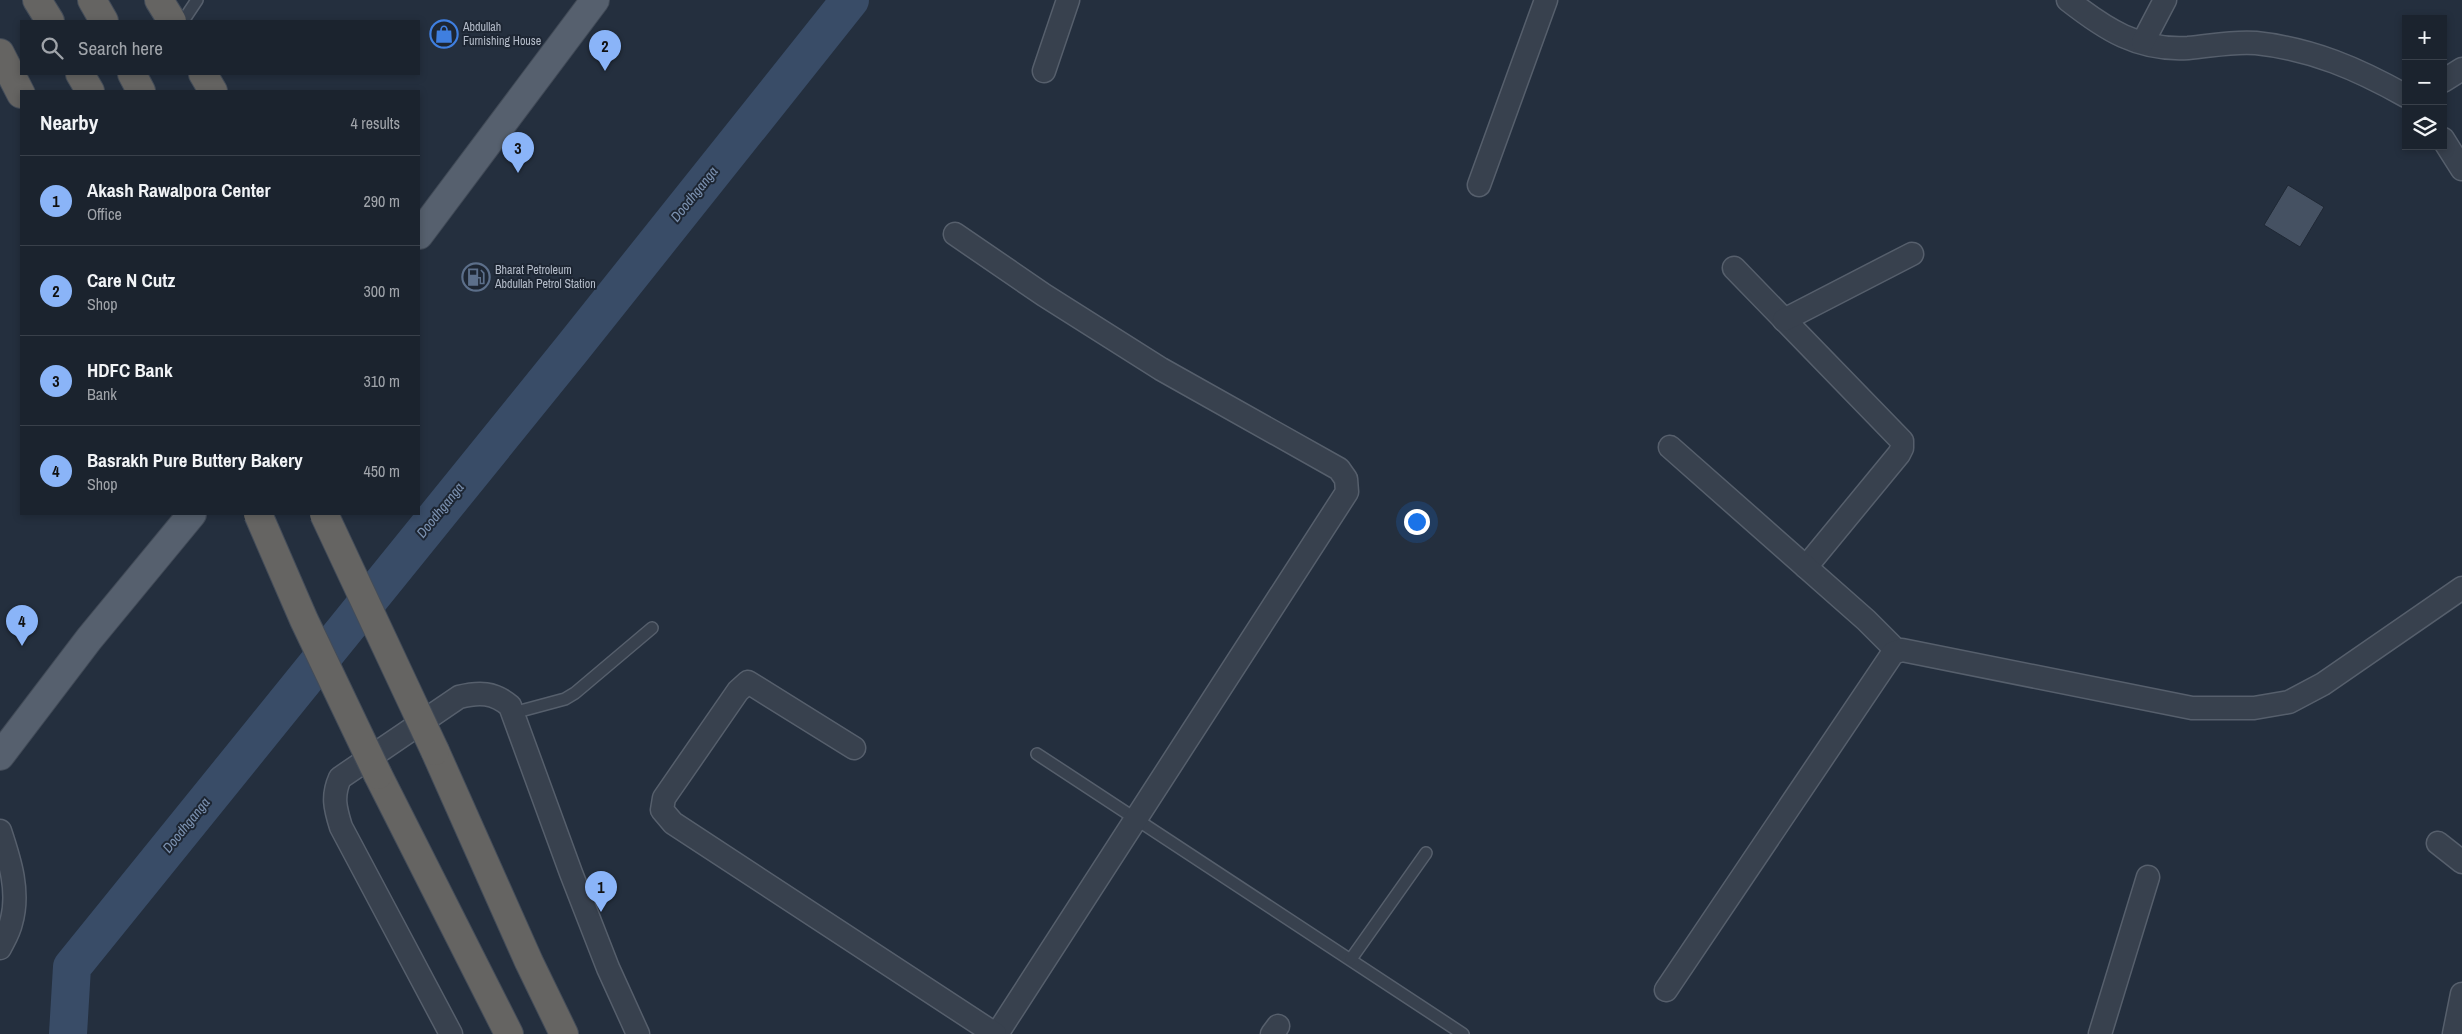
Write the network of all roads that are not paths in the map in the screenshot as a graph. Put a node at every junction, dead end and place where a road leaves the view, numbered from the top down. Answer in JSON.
{"nodes":[{"id":1,"x":37,"y":0,"type":"edge"},
{"id":2,"x":92,"y":0,"type":"edge"},
{"id":3,"x":160,"y":0,"type":"edge"},
{"id":4,"x":197,"y":0,"type":"edge"},
{"id":5,"x":595,"y":0,"type":"edge"},
{"id":6,"x":1068,"y":0,"type":"edge"},
{"id":7,"x":1546,"y":0,"type":"edge"},
{"id":8,"x":2068,"y":0,"type":"edge"},
{"id":9,"x":2165,"y":0,"type":"edge"},
{"id":10,"x":49,"y":20,"type":"edge"},
{"id":11,"x":103,"y":20,"type":"edge"},
{"id":12,"x":171,"y":20,"type":"edge"},
{"id":13,"x":184,"y":20,"type":"edge"},
{"id":14,"x":2143,"y":42,"type":"junction"},
{"id":15,"x":0,"y":53,"type":"edge"},
{"id":16,"x":2462,"y":69,"type":"edge"},
{"id":17,"x":1044,"y":71,"type":"dead end"},
{"id":18,"x":81,"y":75,"type":"edge"},
{"id":19,"x":133,"y":75,"type":"edge"},
{"id":20,"x":204,"y":75,"type":"edge"},
{"id":21,"x":2447,"y":79,"type":"edge"},
{"id":22,"x":89,"y":90,"type":"edge"},
{"id":23,"x":140,"y":90,"type":"edge"},
{"id":24,"x":212,"y":90,"type":"edge"},
{"id":25,"x":20,"y":92,"type":"edge"},
{"id":26,"x":2402,"y":94,"type":"edge"},
{"id":27,"x":2447,"y":145,"type":"edge"},
{"id":28,"x":2462,"y":169,"type":"edge"},
{"id":29,"x":1479,"y":186,"type":"dead end"},
{"id":30,"x":420,"y":233,"type":"edge"},
{"id":31,"x":955,"y":234,"type":"dead end"},
{"id":32,"x":1912,"y":254,"type":"dead end"},
{"id":33,"x":1734,"y":268,"type":"dead end"},
{"id":34,"x":1784,"y":320,"type":"junction"},
{"id":35,"x":1670,"y":447,"type":"dead end"},
{"id":36,"x":191,"y":515,"type":"edge"},
{"id":37,"x":258,"y":515,"type":"edge"},
{"id":38,"x":324,"y":515,"type":"edge"},
{"id":39,"x":1806,"y":567,"type":"junction"},
{"id":40,"x":2462,"y":588,"type":"edge"},
{"id":41,"x":652,"y":628,"type":"dead end"},
{"id":42,"x":1897,"y":651,"type":"junction"},
{"id":43,"x":513,"y":713,"type":"junction"},
{"id":44,"x":854,"y":748,"type":"dead end"},
{"id":45,"x":1037,"y":754,"type":"dead end"},
{"id":46,"x":0,"y":756,"type":"edge"},
{"id":47,"x":1136,"y":820,"type":"junction"},
{"id":48,"x":0,"y":832,"type":"edge"},
{"id":49,"x":2438,"y":843,"type":"dead end"},
{"id":50,"x":1426,"y":853,"type":"dead end"},
{"id":51,"x":2462,"y":862,"type":"edge"},
{"id":52,"x":2148,"y":877,"type":"dead end"},
{"id":53,"x":0,"y":948,"type":"edge"},
{"id":54,"x":1351,"y":959,"type":"junction"},
{"id":55,"x":1666,"y":990,"type":"dead end"},
{"id":56,"x":2462,"y":994,"type":"edge"},
{"id":57,"x":450,"y":1034,"type":"edge"},
{"id":58,"x":509,"y":1034,"type":"edge"},
{"id":59,"x":564,"y":1034,"type":"edge"},
{"id":60,"x":638,"y":1034,"type":"edge"},
{"id":61,"x":996,"y":1034,"type":"edge"},
{"id":62,"x":1463,"y":1034,"type":"edge"},
{"id":63,"x":2100,"y":1034,"type":"edge"},
{"id":64,"x":2454,"y":1034,"type":"edge"}],
"edges":[{"from":1,"to":10,"type":"highway"},
{"from":2,"to":11,"type":"highway"},
{"from":3,"to":12,"type":"highway"},
{"from":4,"to":13,"type":"lane"},
{"from":5,"to":30,"type":"main road"},
{"from":6,"to":17,"type":"street"},
{"from":7,"to":29,"type":"street"},
{"from":8,"to":14,"type":"street"},
{"from":9,"to":14,"type":"street"},
{"from":14,"to":26,"type":"street"},
{"from":15,"to":25,"type":"highway"},
{"from":16,"to":21,"type":"street"},
{"from":18,"to":22,"type":"highway"},
{"from":19,"to":23,"type":"highway"},
{"from":20,"to":24,"type":"highway"},
{"from":27,"to":28,"type":"street"},
{"from":31,"to":47,"type":"street"},
{"from":32,"to":34,"type":"street"},
{"from":33,"to":34,"type":"street"},
{"from":34,"to":39,"type":"street"},
{"from":35,"to":39,"type":"street"},
{"from":36,"to":46,"type":"main road"},
{"from":37,"to":58,"type":"highway","bridge":true},
{"from":38,"to":59,"type":"highway","bridge":true},
{"from":39,"to":42,"type":"street"},
{"from":40,"to":42,"type":"street"},
{"from":41,"to":43,"type":"lane"},
{"from":42,"to":55,"type":"street"},
{"from":43,"to":57,"type":"street"},
{"from":43,"to":60,"type":"street"},
{"from":44,"to":61,"type":"street"},
{"from":45,"to":47,"type":"lane"},
{"from":47,"to":54,"type":"lane"},
{"from":47,"to":61,"type":"street"},
{"from":48,"to":53,"type":"street"},
{"from":49,"to":51,"type":"street"},
{"from":50,"to":54,"type":"lane"},
{"from":52,"to":63,"type":"street"},
{"from":54,"to":62,"type":"lane"},
{"from":56,"to":64,"type":"street"}]}
